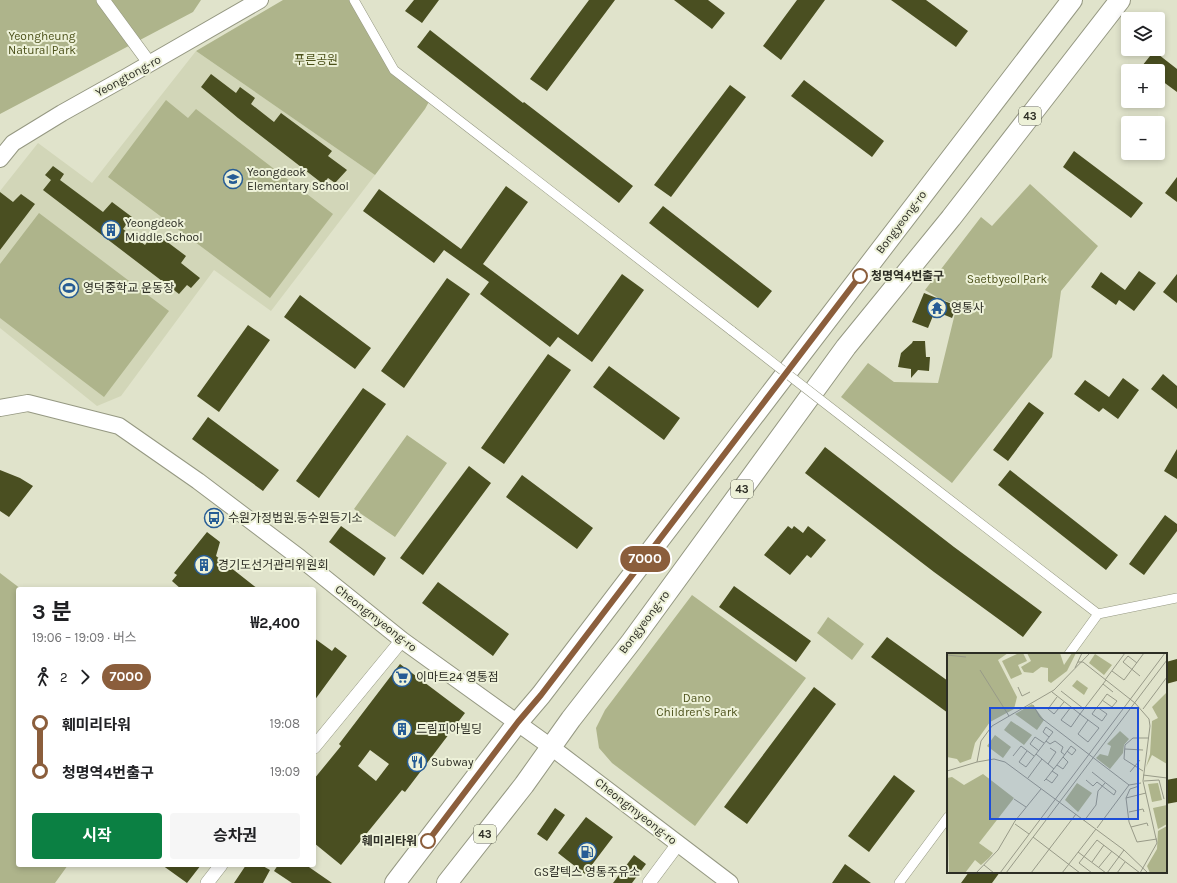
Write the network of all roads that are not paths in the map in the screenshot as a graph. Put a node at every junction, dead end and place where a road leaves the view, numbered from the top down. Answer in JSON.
{"nodes":[{"id":1,"x":103,"y":0,"type":"edge"},
{"id":2,"x":260,"y":0,"type":"edge"},
{"id":3,"x":354,"y":0,"type":"edge"},
{"id":4,"x":1072,"y":0,"type":"edge"},
{"id":5,"x":1120,"y":0,"type":"edge"},
{"id":6,"x":150,"y":64,"type":"junction"},
{"id":7,"x":0,"y":159,"type":"edge"},
{"id":8,"x":0,"y":408,"type":"edge"},
{"id":9,"x":1177,"y":598,"type":"edge"},
{"id":10,"x":1098,"y":614,"type":"junction"},
{"id":11,"x":402,"y":640,"type":"junction"},
{"id":12,"x":1070,"y":653,"type":"edge"},
{"id":13,"x":518,"y":722,"type":"junction"},
{"id":14,"x":316,"y":745,"type":"edge"},
{"id":15,"x":551,"y":746,"type":"junction"},
{"id":16,"x":947,"y":818,"type":"edge"},
{"id":17,"x":678,"y":844,"type":"junction"},
{"id":18,"x":219,"y":867,"type":"edge"},
{"id":19,"x":207,"y":883,"type":"edge"},
{"id":20,"x":395,"y":883,"type":"edge"},
{"id":21,"x":446,"y":883,"type":"edge"},
{"id":22,"x":649,"y":883,"type":"edge"},
{"id":23,"x":730,"y":883,"type":"edge"},
{"id":24,"x":899,"y":883,"type":"edge"}],
"edges":[{"from":1,"to":6,"type":"street"},
{"from":2,"to":6,"type":"street","name":"Yeongtong-ro"},
{"from":3,"to":10,"type":"street","bridge":true},
{"from":4,"to":13,"type":"main road","name":"Bongyeong-ro"},
{"from":5,"to":15,"type":"main road","name":"Bongyeong-ro","number":"43"},
{"from":6,"to":7,"type":"street","name":"Yeongtong-ro"},
{"from":8,"to":11,"type":"street","name":"Cheongmyeong-ro"},
{"from":9,"to":10,"type":"street"},
{"from":10,"to":12,"type":"street"},
{"from":11,"to":13,"type":"street","name":"Cheongmyeong-ro"},
{"from":11,"to":14,"type":"street"},
{"from":13,"to":15,"type":"street","name":"Cheongmyeong-ro"},
{"from":13,"to":20,"type":"main road","name":"Bongyeong-ro"},
{"from":15,"to":17,"type":"street","name":"Cheongmyeong-ro"},
{"from":15,"to":21,"type":"main road","name":"Bongyeong-ro","number":"43"},
{"from":16,"to":24,"type":"street"},
{"from":17,"to":22,"type":"street"},
{"from":17,"to":23,"type":"street","name":"Cheongmyeong-ro"},
{"from":18,"to":19,"type":"street"}]}
